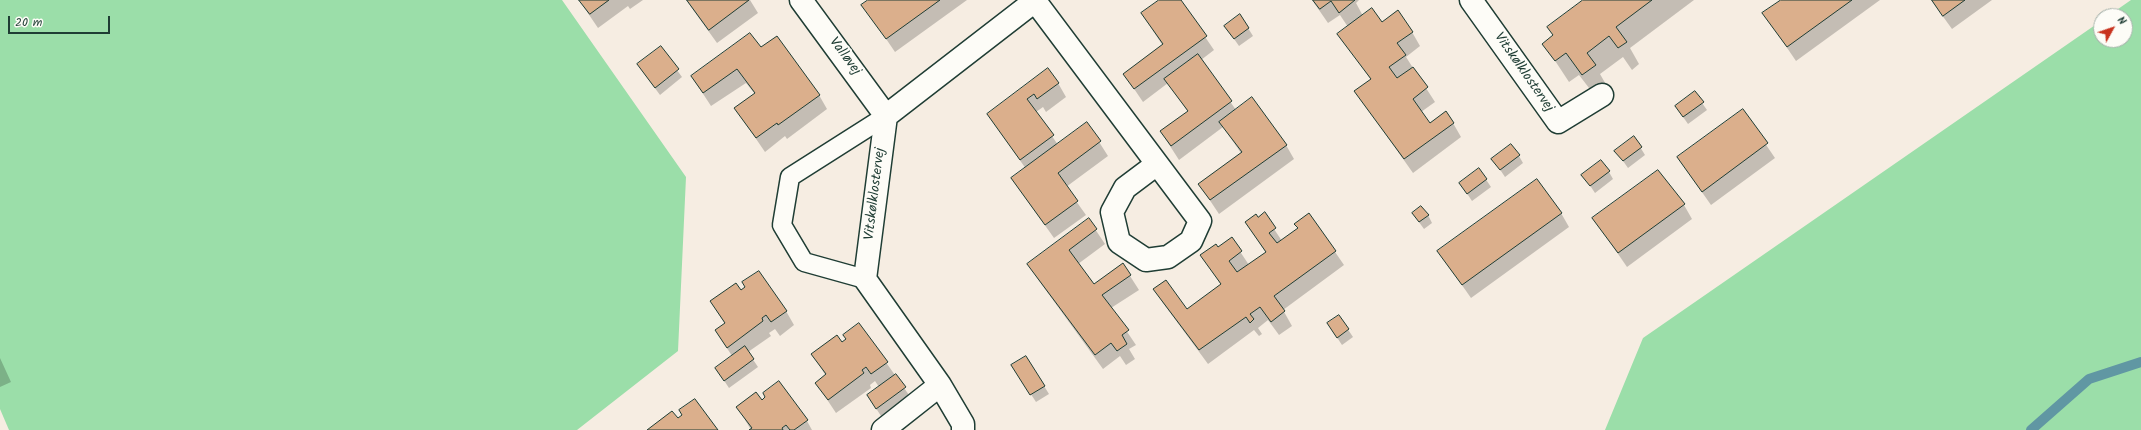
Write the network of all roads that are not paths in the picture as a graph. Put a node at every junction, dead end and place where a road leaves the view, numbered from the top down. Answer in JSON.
{"nodes":[{"id":1,"x":801,"y":0,"type":"edge"},
{"id":2,"x":1036,"y":0,"type":"edge"},
{"id":3,"x":1471,"y":0,"type":"edge"},
{"id":4,"x":1602,"y":95,"type":"dead end"},
{"id":5,"x":886,"y":116,"type":"junction"},
{"id":6,"x":1157,"y":164,"type":"dead end"},
{"id":7,"x":865,"y":279,"type":"junction"},
{"id":8,"x":940,"y":385,"type":"junction"},
{"id":9,"x":883,"y":430,"type":"edge"},
{"id":10,"x":963,"y":430,"type":"edge"}],
"edges":[{"from":1,"to":5,"type":"street","name":"Valløvej"},
{"from":2,"to":5,"type":"street"},
{"from":2,"to":6,"type":"street"},
{"from":3,"to":4,"type":"street","name":"Vitskølklostervej"},
{"from":5,"to":7,"type":"street","name":"Vitskølklostervej"},
{"from":5,"to":7,"type":"lane"},
{"from":7,"to":8,"type":"street"},
{"from":8,"to":9,"type":"street"},
{"from":8,"to":10,"type":"street"}]}
